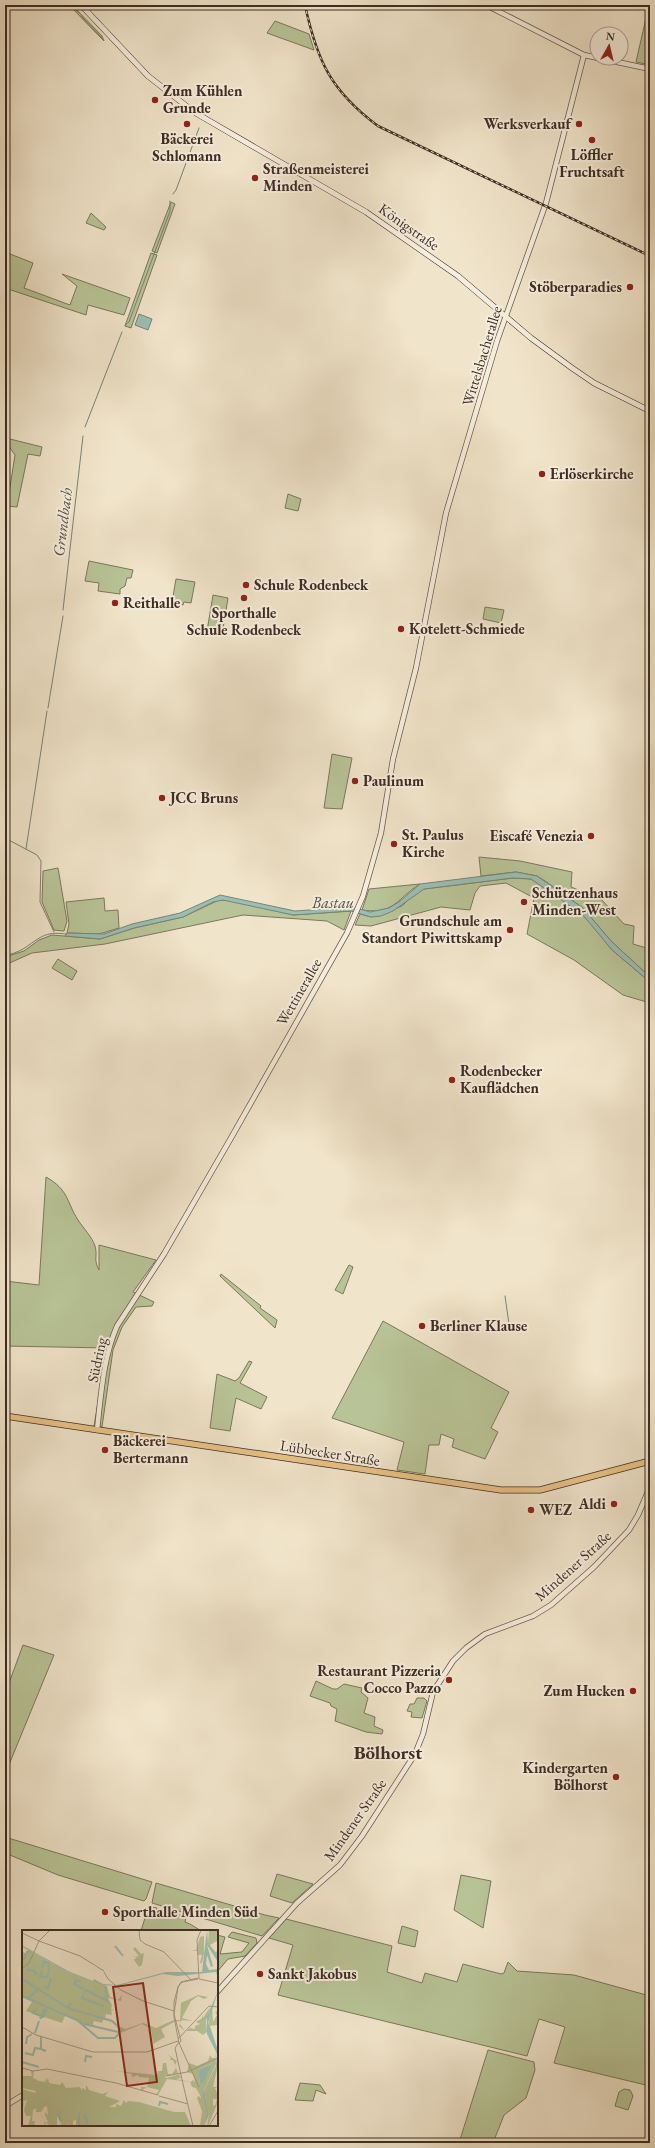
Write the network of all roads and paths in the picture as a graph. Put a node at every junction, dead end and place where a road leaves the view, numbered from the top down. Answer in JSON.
{"nodes":[{"id":1,"x":81,"y":5,"type":"edge"},
{"id":2,"x":486,"y":5,"type":"edge"},
{"id":3,"x":584,"y":55,"type":"junction"},
{"id":4,"x":650,"y":69,"type":"edge"},
{"id":5,"x":506,"y":317,"type":"junction"},
{"id":6,"x":650,"y":411,"type":"edge"},
{"id":7,"x":416,"y":668,"type":"joint"},
{"id":8,"x":134,"y":1300,"type":"joint"},
{"id":9,"x":5,"y":1416,"type":"edge"},
{"id":10,"x":96,"y":1430,"type":"junction"},
{"id":11,"x":650,"y":1461,"type":"edge"},
{"id":12,"x":650,"y":1487,"type":"edge"},
{"id":13,"x":218,"y":1991,"type":"edge"},
{"id":14,"x":22,"y":2096,"type":"edge"},
{"id":15,"x":5,"y":2106,"type":"edge"}],
"edges":[{"from":1,"to":5,"type":"main road","name":"Königstraße"},
{"from":2,"to":3,"type":"street"},
{"from":3,"to":4,"type":"street"},
{"from":3,"to":5,"type":"street","name":"Wittelsbacherallee"},
{"from":5,"to":6,"type":"main road","name":"Königstraße"},
{"from":5,"to":7,"type":"street","name":"Wittelsbacherallee"},
{"from":7,"to":8,"type":"street","name":"Wettinerallee"},
{"from":8,"to":10,"type":"street","name":"Südring"},
{"from":9,"to":10,"type":"main road","name":"Lübbecker Straße"},
{"from":10,"to":11,"type":"main road","name":"Lübbecker Straße"},
{"from":12,"to":13,"type":"street","name":"Mindener Straße"},
{"from":14,"to":15,"type":"street"}]}
